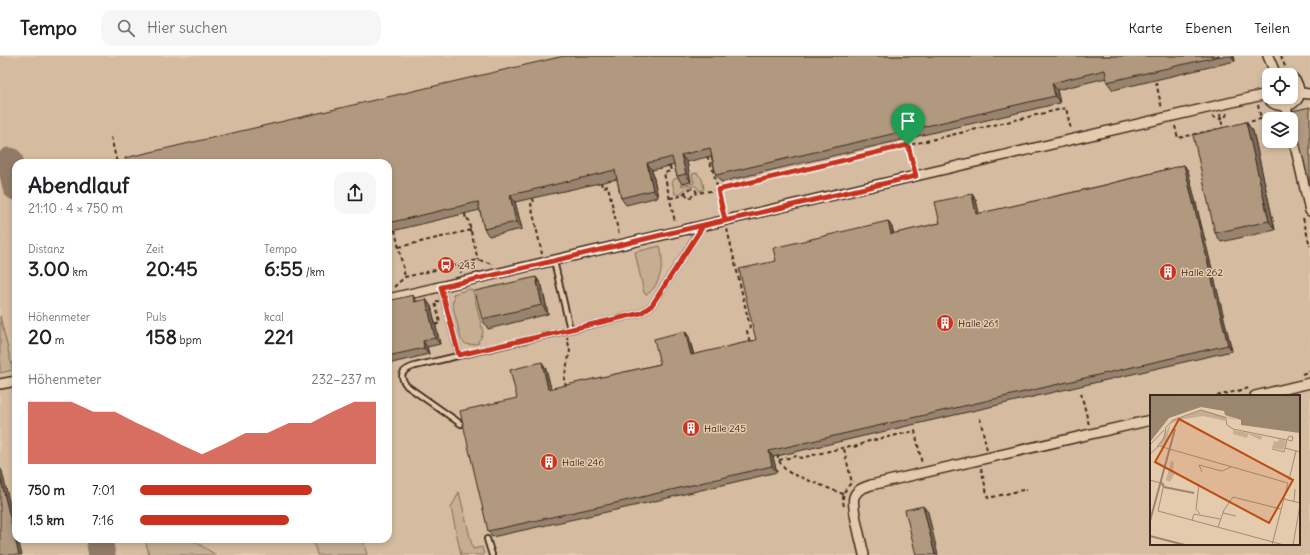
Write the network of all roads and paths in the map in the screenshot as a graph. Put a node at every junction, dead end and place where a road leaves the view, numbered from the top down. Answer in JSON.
{"nodes":[{"id":1,"x":1268,"y":56,"type":"edge"},
{"id":2,"x":1281,"y":56,"type":"edge"},
{"id":3,"x":1273,"y":68,"type":"edge"},
{"id":4,"x":1284,"y":68,"type":"edge"},
{"id":5,"x":1156,"y":82,"type":"edge"},
{"id":6,"x":1298,"y":85,"type":"edge"},
{"id":7,"x":1300,"y":92,"type":"junction"},
{"id":8,"x":1310,"y":94,"type":"edge"},
{"id":9,"x":1262,"y":95,"type":"edge"},
{"id":10,"x":1273,"y":104,"type":"edge"},
{"id":11,"x":1286,"y":106,"type":"junction"},
{"id":12,"x":1287,"y":112,"type":"edge"},
{"id":13,"x":1220,"y":114,"type":"dead end"},
{"id":14,"x":1164,"y":118,"type":"junction"},
{"id":15,"x":1261,"y":119,"type":"dead end"},
{"id":16,"x":1175,"y":126,"type":"dead end"},
{"id":17,"x":1223,"y":128,"type":"junction"},
{"id":18,"x":1072,"y":132,"type":"dead end"},
{"id":19,"x":1224,"y":134,"type":"edge"},
{"id":20,"x":111,"y":137,"type":"dead end"},
{"id":21,"x":908,"y":145,"type":"junction"},
{"id":22,"x":1296,"y":148,"type":"edge"},
{"id":23,"x":706,"y":151,"type":"edge"},
{"id":24,"x":116,"y":159,"type":"edge"},
{"id":25,"x":670,"y":166,"type":"edge"},
{"id":26,"x":916,"y":176,"type":"junction"},
{"id":27,"x":601,"y":182,"type":"edge"},
{"id":28,"x":718,"y":190,"type":"junction"},
{"id":29,"x":685,"y":193,"type":"junction"},
{"id":30,"x":697,"y":193,"type":"junction"},
{"id":31,"x":533,"y":198,"type":"edge"},
{"id":32,"x":670,"y":198,"type":"junction"},
{"id":33,"x":1310,"y":211,"type":"edge"},
{"id":34,"x":465,"y":214,"type":"edge"},
{"id":35,"x":725,"y":220,"type":"junction"},
{"id":36,"x":675,"y":222,"type":"dead end"},
{"id":37,"x":703,"y":226,"type":"junction"},
{"id":38,"x":395,"y":230,"type":"edge"},
{"id":39,"x":471,"y":230,"type":"junction"},
{"id":40,"x":620,"y":235,"type":"dead end"},
{"id":41,"x":399,"y":247,"type":"junction"},
{"id":42,"x":542,"y":254,"type":"dead end"},
{"id":43,"x":478,"y":260,"type":"junction"},
{"id":44,"x":554,"y":261,"type":"junction"},
{"id":45,"x":496,"y":265,"type":"dead end"},
{"id":46,"x":405,"y":277,"type":"junction"},
{"id":47,"x":441,"y":287,"type":"junction"},
{"id":48,"x":392,"y":289,"type":"dead end"},
{"id":49,"x":392,"y":298,"type":"edge"},
{"id":50,"x":436,"y":303,"type":"dead end"},
{"id":51,"x":430,"y":304,"type":"dead end"},
{"id":52,"x":570,"y":330,"type":"junction"},
{"id":53,"x":751,"y":346,"type":"edge"},
{"id":54,"x":459,"y":355,"type":"junction"},
{"id":55,"x":12,"y":382,"type":"edge"},
{"id":56,"x":1310,"y":383,"type":"edge"},
{"id":57,"x":0,"y":384,"type":"edge"},
{"id":58,"x":1081,"y":393,"type":"dead end"},
{"id":59,"x":1259,"y":395,"type":"edge"},
{"id":60,"x":980,"y":418,"type":"dead end"},
{"id":61,"x":1150,"y":420,"type":"edge"},
{"id":62,"x":461,"y":424,"type":"edge"},
{"id":63,"x":908,"y":426,"type":"edge"},
{"id":64,"x":1089,"y":426,"type":"dead end"},
{"id":65,"x":910,"y":432,"type":"junction"},
{"id":66,"x":844,"y":449,"type":"dead end"},
{"id":67,"x":987,"y":450,"type":"dead end"},
{"id":68,"x":777,"y":452,"type":"edge"},
{"id":69,"x":779,"y":460,"type":"junction"},
{"id":70,"x":923,"y":465,"type":"dead end"},
{"id":71,"x":986,"y":466,"type":"dead end"},
{"id":72,"x":852,"y":483,"type":"dead end"},
{"id":73,"x":1027,"y":489,"type":"dead end"},
{"id":74,"x":843,"y":494,"type":"dead end"},
{"id":75,"x":487,"y":539,"type":"edge"},
{"id":76,"x":492,"y":555,"type":"edge"},
{"id":77,"x":864,"y":555,"type":"edge"}],
"edges":[{"from":1,"to":3,"type":"street"},
{"from":2,"to":4,"type":"path"},
{"from":5,"to":14,"type":"path"},
{"from":6,"to":7,"type":"street"},
{"from":7,"to":8,"type":"street"},
{"from":7,"to":11,"type":"street"},
{"from":9,"to":14,"type":"street"},
{"from":10,"to":11,"type":"street"},
{"from":11,"to":12,"type":"street"},
{"from":13,"to":17,"type":"path"},
{"from":14,"to":26,"type":"street"},
{"from":15,"to":17,"type":"path"},
{"from":16,"to":17,"type":"path"},
{"from":17,"to":19,"type":"path"},
{"from":18,"to":21,"type":"path"},
{"from":20,"to":24,"type":"path"},
{"from":21,"to":26,"type":"path"},
{"from":21,"to":28,"type":"path"},
{"from":22,"to":33,"type":"street"},
{"from":23,"to":28,"type":"path"},
{"from":25,"to":32,"type":"path"},
{"from":26,"to":35,"type":"street"},
{"from":27,"to":40,"type":"path"},
{"from":28,"to":30,"type":"path"},
{"from":28,"to":35,"type":"path"},
{"from":29,"to":30,"type":"path"},
{"from":29,"to":30,"type":"path"},
{"from":29,"to":32,"type":"path"},
{"from":31,"to":42,"type":"path"},
{"from":32,"to":36,"type":"path"},
{"from":34,"to":39,"type":"path"},
{"from":35,"to":37,"type":"street"},
{"from":35,"to":53,"type":"path"},
{"from":37,"to":44,"type":"street"},
{"from":37,"to":52,"type":"lane"},
{"from":38,"to":41,"type":"path"},
{"from":39,"to":41,"type":"path"},
{"from":39,"to":43,"type":"path"},
{"from":41,"to":46,"type":"path"},
{"from":43,"to":45,"type":"path"},
{"from":43,"to":46,"type":"path"},
{"from":44,"to":47,"type":"street"},
{"from":44,"to":52,"type":"lane"},
{"from":46,"to":48,"type":"path"},
{"from":47,"to":49,"type":"street"},
{"from":47,"to":54,"type":"lane"},
{"from":50,"to":51,"type":"path"},
{"from":52,"to":54,"type":"lane"},
{"from":54,"to":62,"type":"lane"},
{"from":55,"to":57,"type":"street"},
{"from":56,"to":59,"type":"street"},
{"from":58,"to":64,"type":"path"},
{"from":60,"to":67,"type":"path"},
{"from":61,"to":77,"type":"street"},
{"from":63,"to":65,"type":"path"},
{"from":65,"to":69,"type":"path"},
{"from":65,"to":70,"type":"path"},
{"from":66,"to":72,"type":"path"},
{"from":68,"to":69,"type":"path"},
{"from":69,"to":74,"type":"path"},
{"from":71,"to":73,"type":"path"},
{"from":75,"to":76,"type":"lane"}]}
